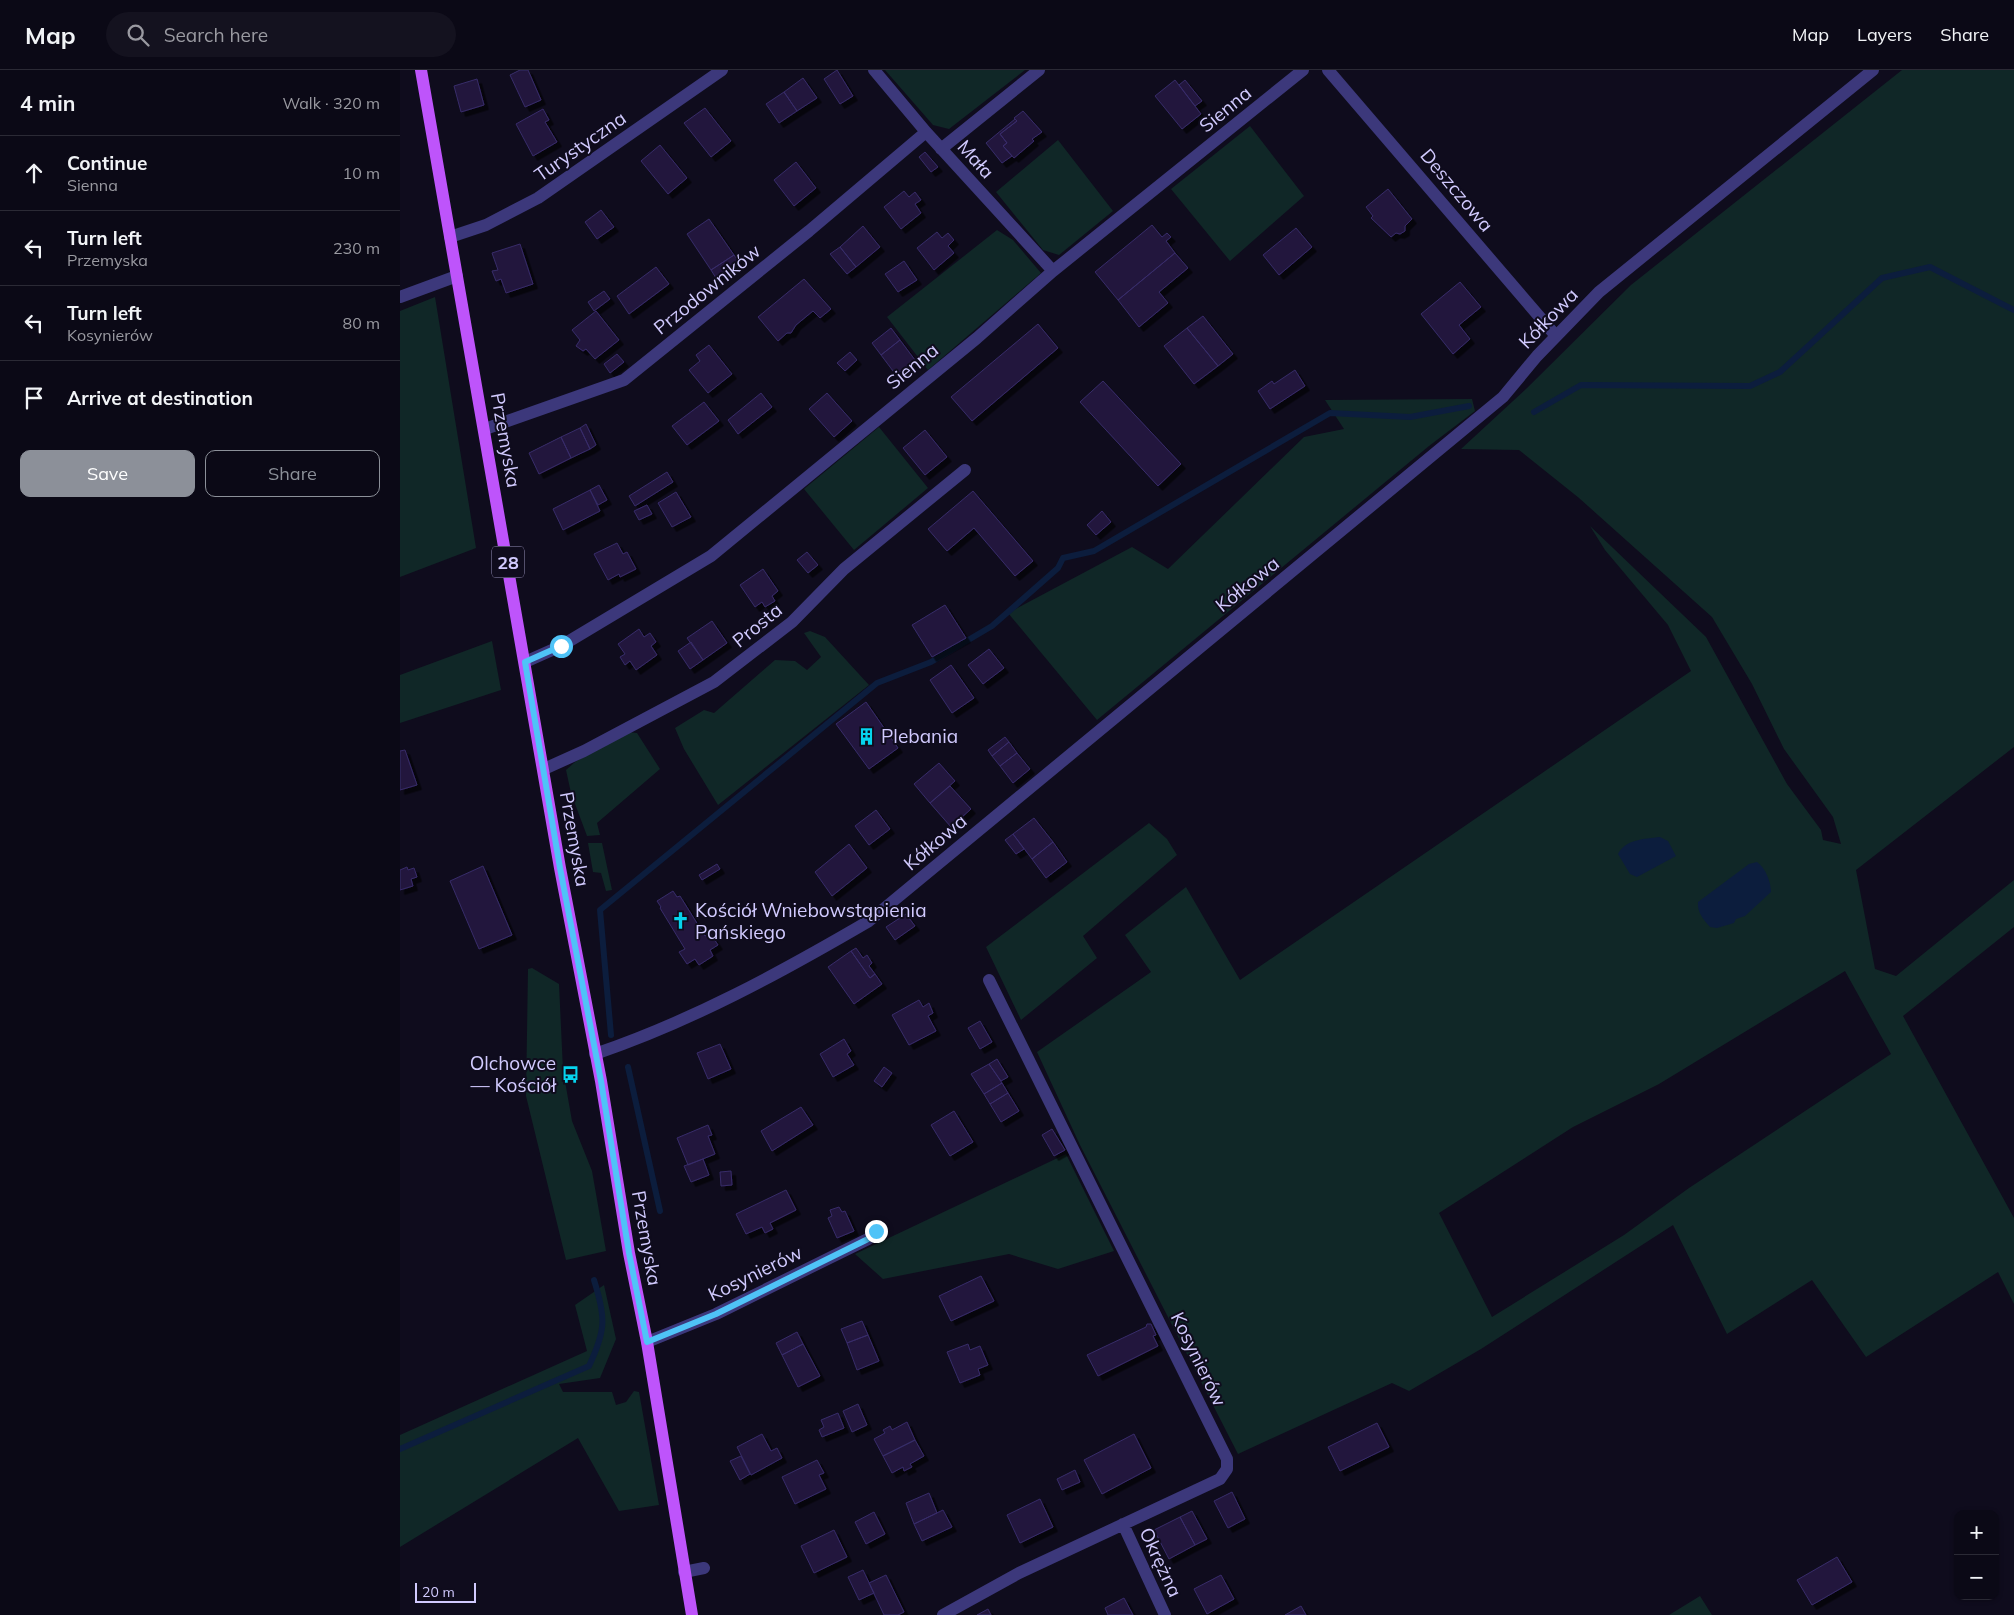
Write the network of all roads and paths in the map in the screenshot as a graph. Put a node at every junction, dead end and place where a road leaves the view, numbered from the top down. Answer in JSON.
{"nodes":[{"id":1,"x":421,"y":70,"type":"edge"},
{"id":2,"x":722,"y":70,"type":"edge"},
{"id":3,"x":874,"y":70,"type":"edge"},
{"id":4,"x":1038,"y":70,"type":"edge"},
{"id":5,"x":1304,"y":70,"type":"edge"},
{"id":6,"x":1328,"y":70,"type":"edge"},
{"id":7,"x":1873,"y":70,"type":"edge"},
{"id":8,"x":926,"y":132,"type":"junction"},
{"id":9,"x":941,"y":149,"type":"junction"},
{"id":10,"x":450,"y":237,"type":"junction"},
{"id":11,"x":1053,"y":271,"type":"junction"},
{"id":12,"x":457,"y":276,"type":"junction"},
{"id":13,"x":400,"y":297,"type":"edge"},
{"id":14,"x":1556,"y":336,"type":"junction"},
{"id":15,"x":485,"y":429,"type":"junction"},
{"id":16,"x":966,"y":470,"type":"dead end"},
{"id":17,"x":525,"y":662,"type":"junction"},
{"id":18,"x":544,"y":769,"type":"junction"},
{"id":19,"x":989,"y":980,"type":"dead end"},
{"id":20,"x":594,"y":1054,"type":"junction"},
{"id":21,"x":876,"y":1231,"type":"dead end"},
{"id":22,"x":647,"y":1342,"type":"junction"},
{"id":23,"x":1123,"y":1524,"type":"junction"},
{"id":24,"x":704,"y":1568,"type":"dead end"},
{"id":25,"x":684,"y":1572,"type":"junction"},
{"id":26,"x":692,"y":1615,"type":"edge"},
{"id":27,"x":943,"y":1615,"type":"edge"},
{"id":28,"x":1165,"y":1615,"type":"edge"}],
"edges":[{"from":1,"to":10,"type":"main road","name":"Przemyska","number":"28"},
{"from":2,"to":10,"type":"street","name":"Turystyczna"},
{"from":3,"to":8,"type":"street","name":"Mała"},
{"from":4,"to":9,"type":"street"},
{"from":5,"to":11,"type":"street","name":"Sienna"},
{"from":6,"to":14,"type":"street","name":"Deszczowa"},
{"from":7,"to":14,"type":"street","name":"Kółkowa"},
{"from":8,"to":9,"type":"street","name":"Mała"},
{"from":8,"to":15,"type":"street","name":"Przodowników"},
{"from":9,"to":11,"type":"street","name":"Mała"},
{"from":10,"to":12,"type":"main road","name":"Przemyska","number":"28"},
{"from":11,"to":17,"type":"street","name":"Sienna"},
{"from":12,"to":13,"type":"street"},
{"from":12,"to":15,"type":"main road","name":"Przemyska","number":"28"},
{"from":14,"to":20,"type":"street","name":"Kółkowa"},
{"from":15,"to":17,"type":"main road","name":"Przemyska","number":"28"},
{"from":16,"to":18,"type":"street","name":"Prosta"},
{"from":17,"to":18,"type":"main road","name":"Przemyska","number":"28"},
{"from":18,"to":20,"type":"main road","name":"Przemyska","number":"28"},
{"from":19,"to":23,"type":"street","name":"Kosynierów"},
{"from":20,"to":22,"type":"main road","name":"Przemyska","number":"28"},
{"from":21,"to":22,"type":"street","name":"Kosynierów"},
{"from":22,"to":25,"type":"main road","name":"Przemyska","number":"28"},
{"from":23,"to":27,"type":"street","name":"Kosynierów"},
{"from":23,"to":28,"type":"street","name":"Okrężna"},
{"from":24,"to":25,"type":"street"},
{"from":25,"to":26,"type":"main road","name":"Przemyska","number":"28"}]}
